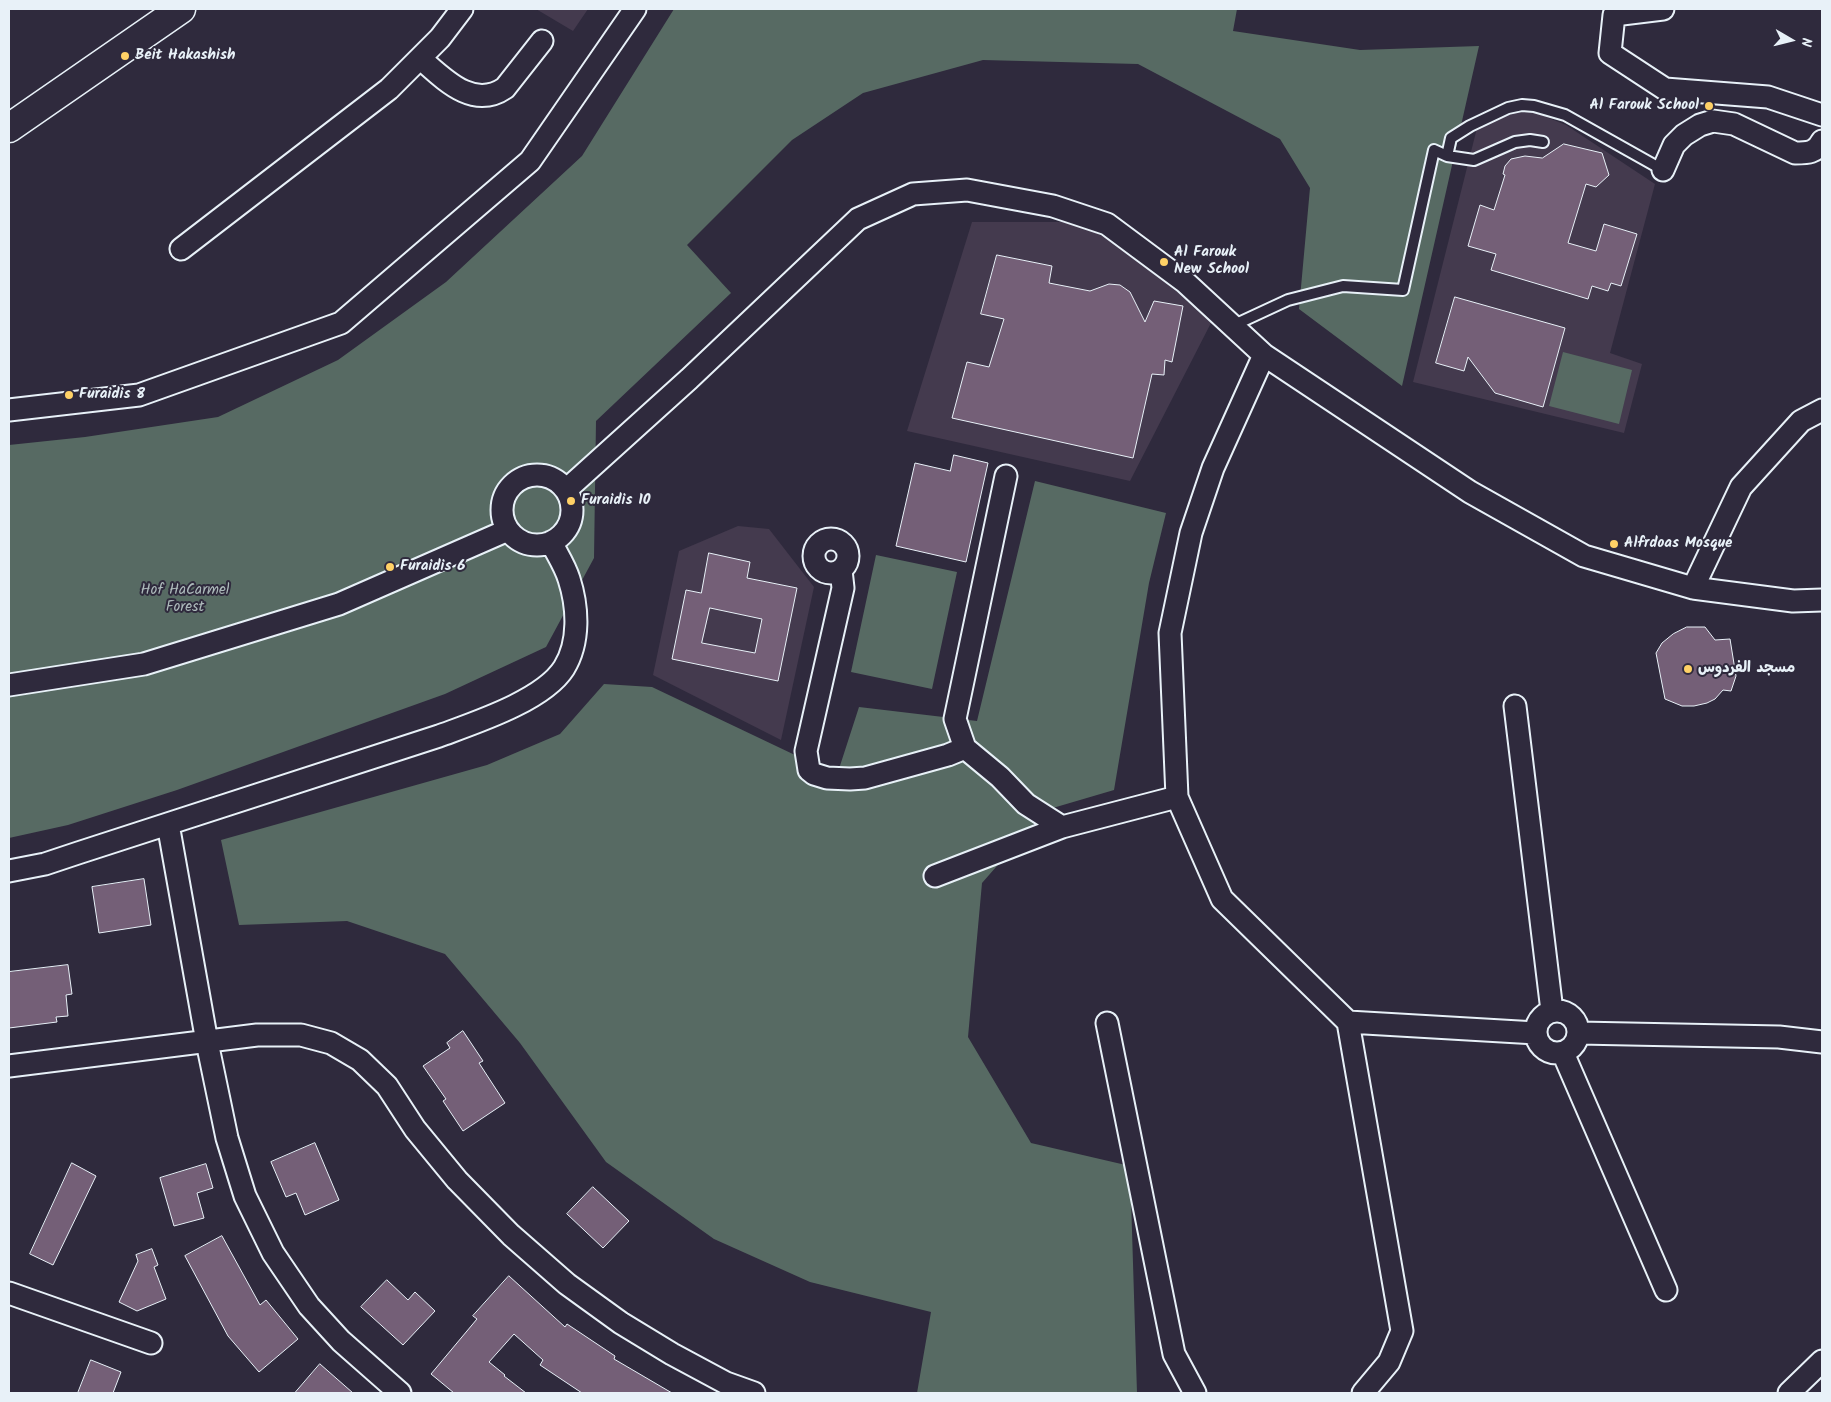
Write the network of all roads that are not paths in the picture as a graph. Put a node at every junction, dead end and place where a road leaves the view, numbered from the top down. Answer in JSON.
{"nodes":[{"id":1,"x":181,"y":9,"type":"edge"},
{"id":2,"x":462,"y":9,"type":"edge"},
{"id":3,"x":635,"y":9,"type":"edge"},
{"id":4,"x":1663,"y":9,"type":"edge"},
{"id":5,"x":1606,"y":12,"type":"edge"},
{"id":6,"x":542,"y":42,"type":"dead end"},
{"id":7,"x":421,"y":59,"type":"junction"},
{"id":8,"x":1822,"y":115,"type":"edge"},
{"id":9,"x":9,"y":128,"type":"edge"},
{"id":10,"x":1822,"y":141,"type":"edge"},
{"id":11,"x":1543,"y":142,"type":"dead end"},
{"id":12,"x":1447,"y":156,"type":"junction"},
{"id":13,"x":1663,"y":170,"type":"joint"},
{"id":14,"x":182,"y":249,"type":"dead end"},
{"id":15,"x":1232,"y":326,"type":"junction"},
{"id":16,"x":1264,"y":355,"type":"junction"},
{"id":17,"x":9,"y":410,"type":"edge"},
{"id":18,"x":1822,"y":410,"type":"edge"},
{"id":19,"x":1006,"y":476,"type":"dead end"},
{"id":20,"x":566,"y":490,"type":"junction"},
{"id":21,"x":508,"y":530,"type":"junction"},
{"id":22,"x":551,"y":542,"type":"junction"},
{"id":23,"x":841,"y":570,"type":"dead end"},
{"id":24,"x":1694,"y":588,"type":"junction"},
{"id":25,"x":1822,"y":600,"type":"edge"},
{"id":26,"x":9,"y":685,"type":"edge"},
{"id":27,"x":1515,"y":706,"type":"dead end"},
{"id":28,"x":966,"y":748,"type":"junction"},
{"id":29,"x":1177,"y":797,"type":"junction"},
{"id":30,"x":168,"y":824,"type":"junction"},
{"id":31,"x":1062,"y":827,"type":"junction"},
{"id":32,"x":9,"y":871,"type":"edge"},
{"id":33,"x":935,"y":876,"type":"dead end"},
{"id":34,"x":1552,"y":1011,"type":"junction"},
{"id":35,"x":1107,"y":1022,"type":"dead end"},
{"id":36,"x":1348,"y":1022,"type":"junction"},
{"id":37,"x":1536,"y":1033,"type":"junction"},
{"id":38,"x":1579,"y":1033,"type":"junction"},
{"id":39,"x":207,"y":1042,"type":"junction"},
{"id":40,"x":1822,"y":1042,"type":"edge"},
{"id":41,"x":1563,"y":1053,"type":"junction"},
{"id":42,"x":9,"y":1066,"type":"edge"},
{"id":43,"x":1666,"y":1290,"type":"dead end"},
{"id":44,"x":9,"y":1293,"type":"edge"},
{"id":45,"x":151,"y":1343,"type":"dead end"},
{"id":46,"x":1822,"y":1361,"type":"edge"},
{"id":47,"x":400,"y":1393,"type":"edge"},
{"id":48,"x":754,"y":1393,"type":"edge"},
{"id":49,"x":1195,"y":1393,"type":"edge"},
{"id":50,"x":1363,"y":1393,"type":"edge"},
{"id":51,"x":1789,"y":1393,"type":"edge"}],
"edges":[{"from":1,"to":9,"type":"street"},
{"from":2,"to":7,"type":"street"},
{"from":3,"to":17,"type":"street"},
{"from":4,"to":5,"type":"street"},
{"from":5,"to":8,"type":"street"},
{"from":6,"to":7,"type":"street"},
{"from":7,"to":14,"type":"street"},
{"from":10,"to":13,"type":"street"},
{"from":11,"to":12,"type":"lane"},
{"from":12,"to":13,"type":"lane"},
{"from":12,"to":15,"type":"lane"},
{"from":15,"to":16,"type":"street"},
{"from":15,"to":20,"type":"street"},
{"from":16,"to":24,"type":"street"},
{"from":16,"to":29,"type":"street"},
{"from":18,"to":24,"type":"street"},
{"from":19,"to":28,"type":"street"},
{"from":20,"to":21,"type":"street"},
{"from":20,"to":22,"type":"street"},
{"from":21,"to":22,"type":"street"},
{"from":21,"to":26,"type":"street"},
{"from":22,"to":30,"type":"street"},
{"from":23,"to":28,"type":"street"},
{"from":24,"to":25,"type":"street"},
{"from":27,"to":34,"type":"street"},
{"from":28,"to":31,"type":"street"},
{"from":29,"to":31,"type":"street"},
{"from":29,"to":36,"type":"street"},
{"from":30,"to":32,"type":"street"},
{"from":30,"to":39,"type":"street"},
{"from":31,"to":33,"type":"street"},
{"from":34,"to":37,"type":"street"},
{"from":34,"to":38,"type":"street"},
{"from":35,"to":49,"type":"street"},
{"from":36,"to":37,"type":"street"},
{"from":36,"to":50,"type":"street"},
{"from":37,"to":41,"type":"street"},
{"from":38,"to":40,"type":"street"},
{"from":38,"to":41,"type":"street"},
{"from":39,"to":42,"type":"street"},
{"from":39,"to":47,"type":"street"},
{"from":39,"to":48,"type":"street"},
{"from":41,"to":43,"type":"street"},
{"from":44,"to":45,"type":"street"},
{"from":46,"to":51,"type":"street"}]}
